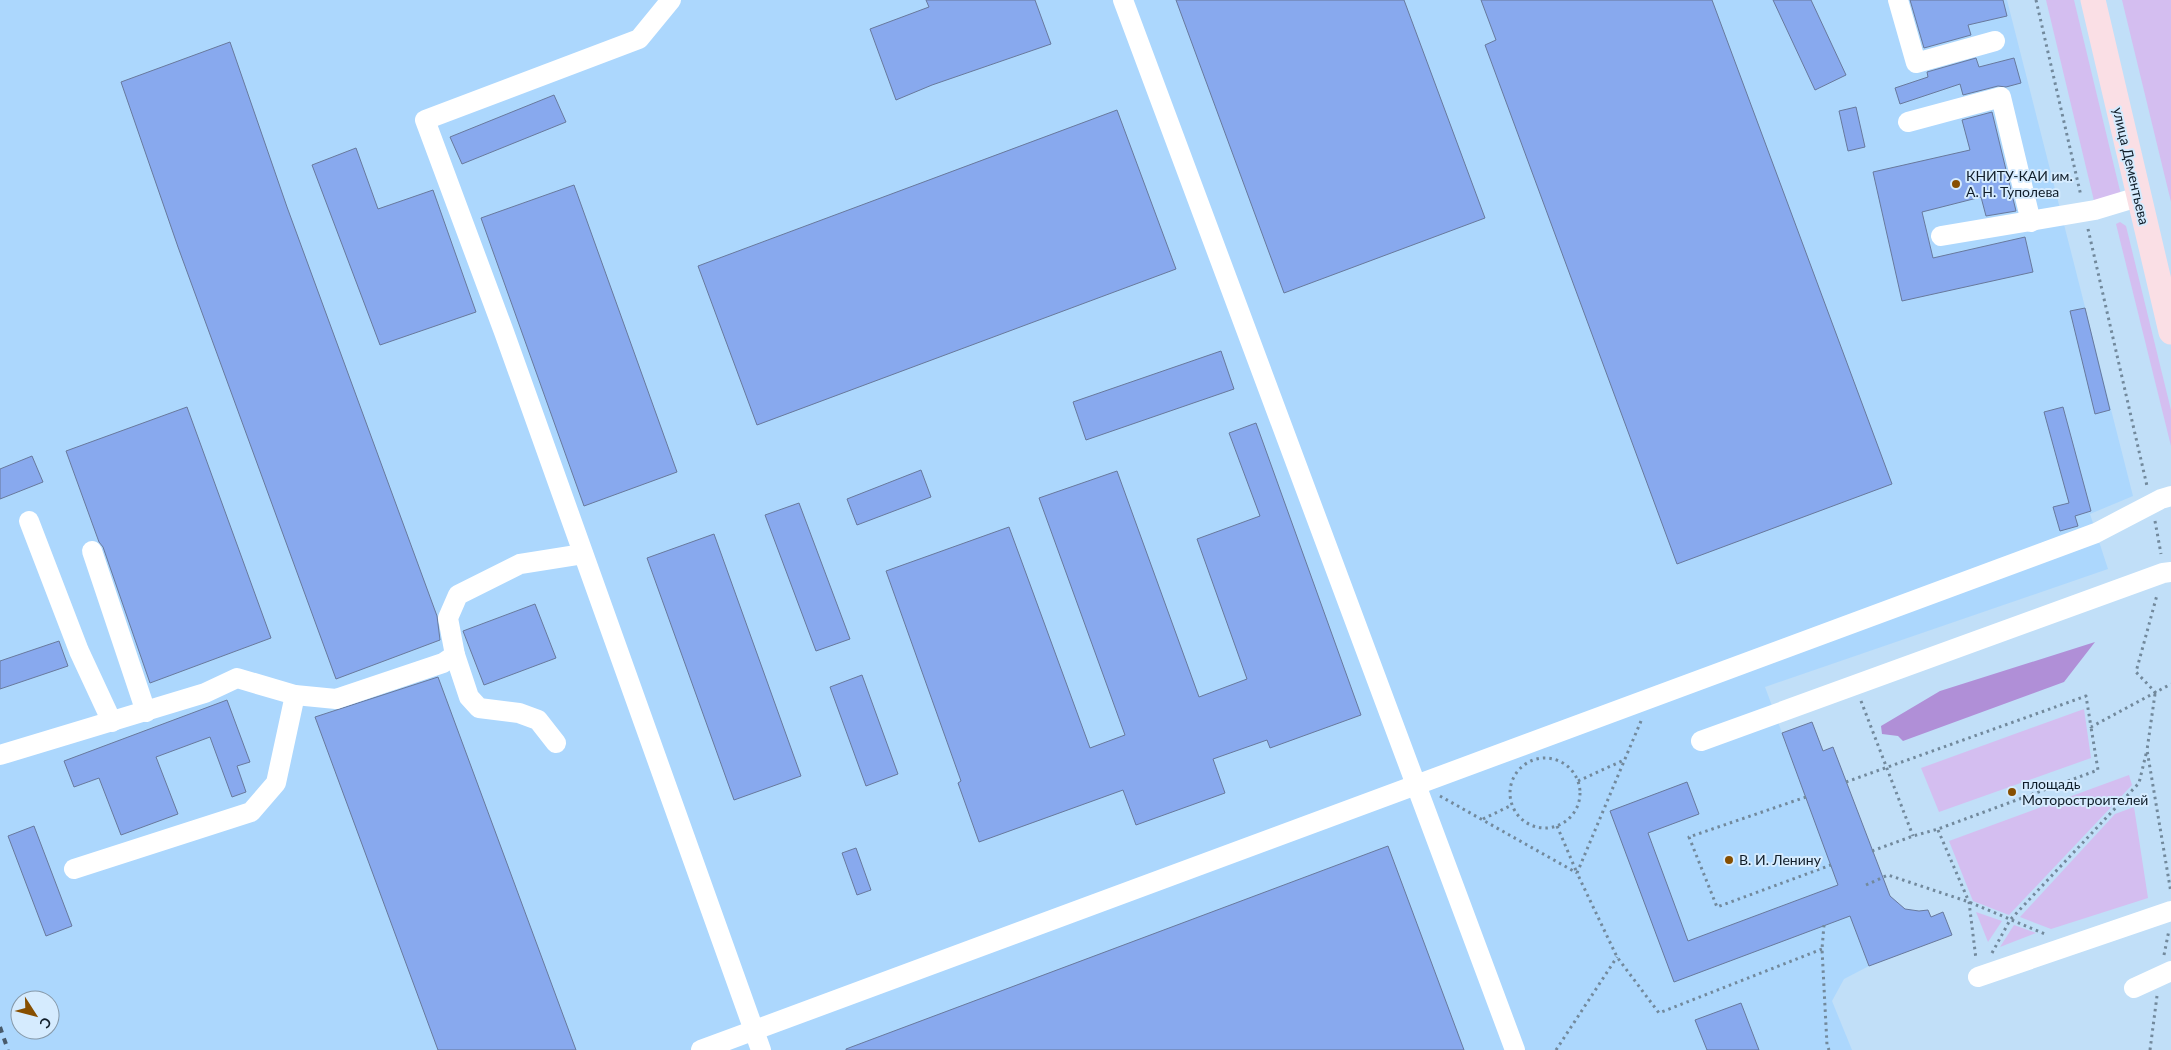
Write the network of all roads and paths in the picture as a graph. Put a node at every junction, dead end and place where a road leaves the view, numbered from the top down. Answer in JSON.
{"nodes":[{"id":1,"x":671,"y":0,"type":"edge"},
{"id":2,"x":1123,"y":0,"type":"edge"},
{"id":3,"x":1898,"y":0,"type":"edge"},
{"id":4,"x":2036,"y":0,"type":"edge"},
{"id":5,"x":2093,"y":0,"type":"edge"},
{"id":6,"x":1995,"y":41,"type":"dead end"},
{"id":7,"x":1908,"y":122,"type":"dead end"},
{"id":8,"x":2138,"y":197,"type":"junction"},
{"id":9,"x":2085,"y":212,"type":"junction"},
{"id":10,"x":2031,"y":222,"type":"junction"},
{"id":11,"x":1941,"y":236,"type":"dead end"},
{"id":12,"x":2171,"y":332,"type":"edge"},
{"id":13,"x":2171,"y":496,"type":"edge"},
{"id":14,"x":2152,"y":504,"type":"junction"},
{"id":15,"x":29,"y":521,"type":"dead end"},
{"id":16,"x":92,"y":551,"type":"dead end"},
{"id":17,"x":583,"y":554,"type":"junction"},
{"id":18,"x":2167,"y":573,"type":"edge"},
{"id":19,"x":455,"y":655,"type":"junction"},
{"id":20,"x":2171,"y":684,"type":"edge"},
{"id":21,"x":1855,"y":685,"type":"junction"},
{"id":22,"x":2156,"y":694,"type":"junction"},
{"id":23,"x":295,"y":695,"type":"junction"},
{"id":24,"x":1651,"y":697,"type":"junction"},
{"id":25,"x":146,"y":712,"type":"junction"},
{"id":26,"x":112,"y":722,"type":"junction"},
{"id":27,"x":2091,"y":727,"type":"junction"},
{"id":28,"x":1701,"y":741,"type":"dead end"},
{"id":29,"x":556,"y":743,"type":"dead end"},
{"id":30,"x":2147,"y":750,"type":"junction"},
{"id":31,"x":0,"y":756,"type":"edge"},
{"id":32,"x":1624,"y":760,"type":"junction"},
{"id":33,"x":1886,"y":768,"type":"junction"},
{"id":34,"x":1578,"y":781,"type":"junction"},
{"id":35,"x":1846,"y":782,"type":"dead end"},
{"id":36,"x":1417,"y":783,"type":"junction"},
{"id":37,"x":1806,"y":797,"type":"dead end"},
{"id":38,"x":1512,"y":804,"type":"junction"},
{"id":39,"x":1482,"y":820,"type":"junction"},
{"id":40,"x":1557,"y":826,"type":"junction"},
{"id":41,"x":1938,"y":829,"type":"junction"},
{"id":42,"x":1913,"y":836,"type":"junction"},
{"id":43,"x":1872,"y":851,"type":"dead end"},
{"id":44,"x":1831,"y":866,"type":"dead end"},
{"id":45,"x":74,"y":869,"type":"dead end"},
{"id":46,"x":1577,"y":873,"type":"junction"},
{"id":47,"x":1866,"y":885,"type":"dead end"},
{"id":48,"x":2171,"y":894,"type":"edge"},
{"id":49,"x":1969,"y":902,"type":"junction"},
{"id":50,"x":2171,"y":911,"type":"edge"},
{"id":51,"x":2010,"y":920,"type":"junction"},
{"id":52,"x":1824,"y":926,"type":"dead end"},
{"id":53,"x":2072,"y":945,"type":"junction"},
{"id":54,"x":1822,"y":950,"type":"junction"},
{"id":55,"x":1617,"y":957,"type":"junction"},
{"id":56,"x":2171,"y":971,"type":"edge"},
{"id":57,"x":1978,"y":977,"type":"junction"},
{"id":58,"x":2134,"y":988,"type":"dead end"},
{"id":59,"x":753,"y":1030,"type":"junction"},
{"id":60,"x":1827,"y":1045,"type":"junction"},
{"id":61,"x":702,"y":1050,"type":"edge"},
{"id":62,"x":760,"y":1050,"type":"edge"},
{"id":63,"x":1515,"y":1050,"type":"edge"},
{"id":64,"x":1556,"y":1050,"type":"edge"},
{"id":65,"x":1824,"y":1050,"type":"edge"},
{"id":66,"x":1829,"y":1050,"type":"edge"}],
"edges":[{"from":1,"to":17,"type":"lane"},
{"from":2,"to":36,"type":"lane"},
{"from":3,"to":6,"type":"lane"},
{"from":4,"to":9,"type":"path"},
{"from":5,"to":8,"type":"main road","name":"улица Дементьева"},
{"from":7,"to":10,"type":"lane"},
{"from":8,"to":9,"type":"lane"},
{"from":8,"to":12,"type":"main road","name":"улица Дементьева"},
{"from":9,"to":10,"type":"lane"},
{"from":9,"to":14,"type":"path"},
{"from":10,"to":11,"type":"lane"},
{"from":13,"to":14,"type":"lane"},
{"from":14,"to":18,"type":"path"},
{"from":14,"to":24,"type":"lane"},
{"from":15,"to":26,"type":"lane"},
{"from":16,"to":25,"type":"lane"},
{"from":17,"to":19,"type":"lane"},
{"from":17,"to":59,"type":"lane"},
{"from":18,"to":21,"type":"lane"},
{"from":18,"to":22,"type":"path"},
{"from":19,"to":23,"type":"lane"},
{"from":19,"to":29,"type":"lane"},
{"from":20,"to":22,"type":"path"},
{"from":21,"to":28,"type":"lane"},
{"from":21,"to":33,"type":"path"},
{"from":22,"to":27,"type":"path"},
{"from":22,"to":30,"type":"path"},
{"from":23,"to":25,"type":"lane"},
{"from":23,"to":45,"type":"lane"},
{"from":24,"to":32,"type":"path"},
{"from":24,"to":36,"type":"lane"},
{"from":25,"to":26,"type":"lane"},
{"from":26,"to":31,"type":"lane"},
{"from":27,"to":33,"type":"path"},
{"from":27,"to":41,"type":"path"},
{"from":30,"to":48,"type":"path"},
{"from":30,"to":51,"type":"path"},
{"from":32,"to":34,"type":"path"},
{"from":32,"to":46,"type":"path"},
{"from":33,"to":35,"type":"path"},
{"from":33,"to":42,"type":"path"},
{"from":34,"to":38,"type":"path"},
{"from":34,"to":40,"type":"path"},
{"from":36,"to":39,"type":"path"},
{"from":36,"to":59,"type":"lane"},
{"from":36,"to":63,"type":"lane"},
{"from":37,"to":44,"type":"path"},
{"from":38,"to":39,"type":"path"},
{"from":38,"to":40,"type":"path"},
{"from":39,"to":46,"type":"path"},
{"from":40,"to":46,"type":"path"},
{"from":41,"to":42,"type":"path"},
{"from":41,"to":49,"type":"path"},
{"from":42,"to":43,"type":"path"},
{"from":46,"to":55,"type":"path"},
{"from":47,"to":49,"type":"path"},
{"from":49,"to":51,"type":"path"},
{"from":49,"to":57,"type":"path"},
{"from":50,"to":53,"type":"lane"},
{"from":51,"to":53,"type":"path"},
{"from":51,"to":57,"type":"path"},
{"from":52,"to":54,"type":"path"},
{"from":53,"to":57,"type":"lane"},
{"from":54,"to":55,"type":"path"},
{"from":54,"to":60,"type":"path"},
{"from":55,"to":64,"type":"path"},
{"from":56,"to":58,"type":"lane"},
{"from":59,"to":61,"type":"lane"},
{"from":59,"to":62,"type":"lane"},
{"from":60,"to":65,"type":"path"},
{"from":60,"to":66,"type":"path"}]}
